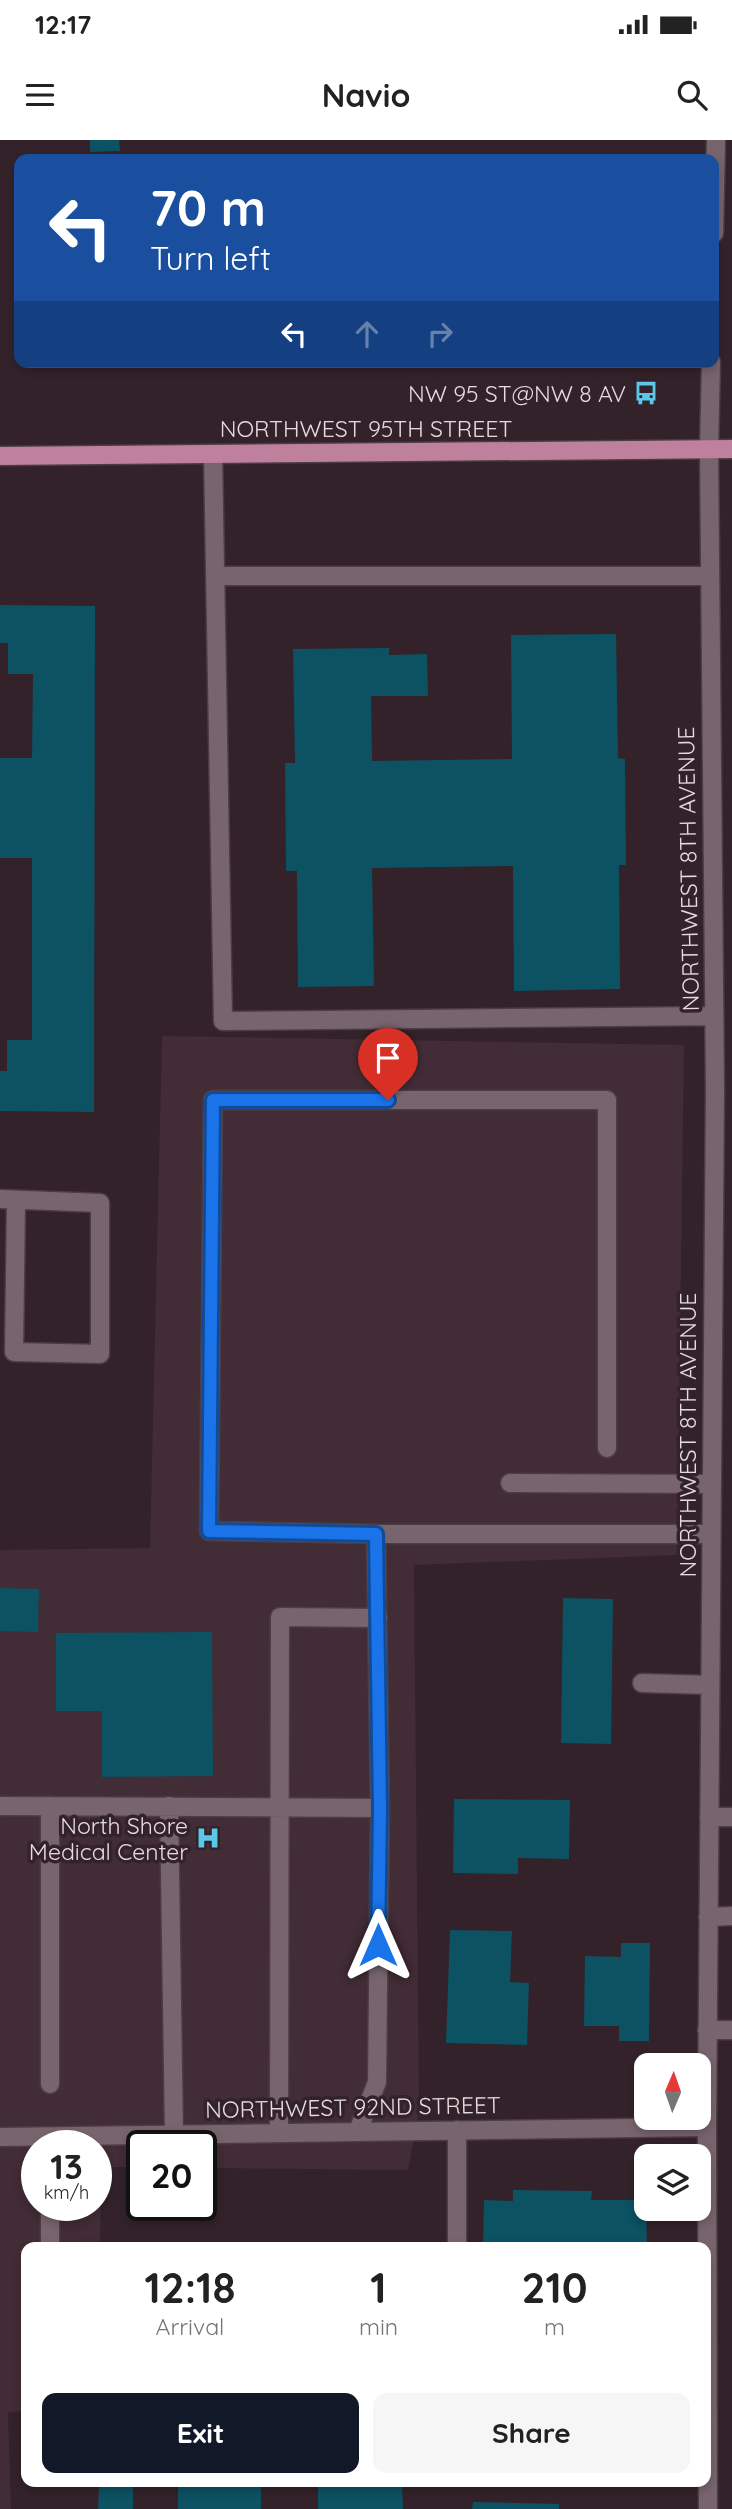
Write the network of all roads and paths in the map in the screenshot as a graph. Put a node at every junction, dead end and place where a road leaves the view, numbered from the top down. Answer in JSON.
{"nodes":[{"id":1,"x":711,"y":368,"type":"edge"},
{"id":2,"x":709,"y":449,"type":"junction"},
{"id":3,"x":732,"y":449,"type":"edge"},
{"id":4,"x":213,"y":454,"type":"junction"},
{"id":5,"x":0,"y":456,"type":"edge"},
{"id":6,"x":215,"y":576,"type":"junction"},
{"id":7,"x":710,"y":576,"type":"junction"},
{"id":8,"x":714,"y":1016,"type":"junction"},
{"id":9,"x":8,"y":1200,"type":"edge"},
{"id":10,"x":607,"y":1448,"type":"dead end"},
{"id":11,"x":510,"y":1483,"type":"dead end"},
{"id":12,"x":711,"y":1484,"type":"junction"},
{"id":13,"x":376,"y":1534,"type":"junction"},
{"id":14,"x":711,"y":1534,"type":"junction"},
{"id":15,"x":378,"y":1618,"type":"junction"},
{"id":16,"x":642,"y":1683,"type":"dead end"},
{"id":17,"x":710,"y":1685,"type":"junction"},
{"id":18,"x":0,"y":1805,"type":"edge"},
{"id":19,"x":50,"y":1806,"type":"junction"},
{"id":20,"x":169,"y":1806,"type":"junction"},
{"id":21,"x":281,"y":1807,"type":"junction"},
{"id":22,"x":380,"y":1808,"type":"junction"},
{"id":23,"x":709,"y":1817,"type":"junction"},
{"id":24,"x":732,"y":1817,"type":"edge"},
{"id":25,"x":732,"y":1916,"type":"edge"},
{"id":26,"x":708,"y":1917,"type":"junction"},
{"id":27,"x":707,"y":2030,"type":"junction"},
{"id":28,"x":732,"y":2030,"type":"edge"},
{"id":29,"x":707,"y":2053,"type":"edge"},
{"id":30,"x":50,"y":2084,"type":"dead end"},
{"id":31,"x":634,"y":2128,"type":"edge"},
{"id":32,"x":174,"y":2130,"type":"edge"},
{"id":33,"x":457,"y":2130,"type":"junction"},
{"id":34,"x":707,"y":2130,"type":"edge"},
{"id":35,"x":358,"y":2132,"type":"junction"},
{"id":36,"x":279,"y":2133,"type":"junction"},
{"id":37,"x":217,"y":2134,"type":"edge"},
{"id":38,"x":0,"y":2137,"type":"edge"},
{"id":39,"x":21,"y":2139,"type":"edge"},
{"id":40,"x":50,"y":2221,"type":"edge"},
{"id":41,"x":50,"y":2242,"type":"edge"},
{"id":42,"x":457,"y":2242,"type":"edge"},
{"id":43,"x":707,"y":2242,"type":"edge"},
{"id":44,"x":708,"y":2487,"type":"edge"},
{"id":45,"x":708,"y":2509,"type":"edge"}],
"edges":[{"from":1,"to":2,"type":"street","name":"NORTHWEST 8TH AVENUE"},
{"from":2,"to":3,"type":"main road","name":"NORTHWEST 95TH STREET"},
{"from":2,"to":4,"type":"main road","name":"NORTHWEST 95TH STREET"},
{"from":2,"to":7,"type":"street","name":"NORTHWEST 8TH AVENUE"},
{"from":4,"to":5,"type":"main road","name":"NORTHWEST 95TH STREET"},
{"from":4,"to":6,"type":"street"},
{"from":6,"to":7,"type":"street"},
{"from":6,"to":8,"type":"street"},
{"from":7,"to":8,"type":"street","name":"NORTHWEST 8TH AVENUE"},
{"from":8,"to":12,"type":"street","name":"NORTHWEST 8TH AVENUE"},
{"from":9,"to":9,"type":"street"},
{"from":10,"to":13,"type":"street"},
{"from":11,"to":12,"type":"street"},
{"from":12,"to":14,"type":"street","name":"NORTHWEST 8TH AVENUE"},
{"from":13,"to":14,"type":"street"},
{"from":13,"to":15,"type":"street"},
{"from":14,"to":17,"type":"street","name":"NORTHWEST 8TH AVENUE"},
{"from":15,"to":21,"type":"street"},
{"from":15,"to":22,"type":"street"},
{"from":16,"to":17,"type":"street"},
{"from":17,"to":23,"type":"street","name":"NORTHWEST 8TH AVENUE"},
{"from":18,"to":19,"type":"street"},
{"from":19,"to":20,"type":"street"},
{"from":19,"to":30,"type":"street"},
{"from":20,"to":21,"type":"street"},
{"from":20,"to":32,"type":"street"},
{"from":21,"to":22,"type":"street"},
{"from":21,"to":36,"type":"street"},
{"from":22,"to":35,"type":"street"},
{"from":23,"to":24,"type":"street"},
{"from":23,"to":26,"type":"street","name":"NORTHWEST 8TH AVENUE"},
{"from":25,"to":26,"type":"street"},
{"from":26,"to":27,"type":"street","name":"NORTHWEST 8TH AVENUE"},
{"from":27,"to":28,"type":"street"},
{"from":27,"to":29,"type":"street","name":"NORTHWEST 8TH AVENUE"},
{"from":31,"to":33,"type":"street","name":"NORTHWEST 92ND STREET"},
{"from":33,"to":35,"type":"street","name":"NORTHWEST 92ND STREET"},
{"from":33,"to":42,"type":"street"},
{"from":34,"to":43,"type":"street","name":"NORTHWEST 8TH AVENUE"},
{"from":35,"to":36,"type":"street","name":"NORTHWEST 92ND STREET"},
{"from":36,"to":37,"type":"street","name":"NORTHWEST 92ND STREET"},
{"from":38,"to":39,"type":"street","name":"NORTHWEST 92ND STREET"},
{"from":40,"to":41,"type":"street"},
{"from":44,"to":45,"type":"street","name":"NORTHWEST 8TH AVENUE"}]}
